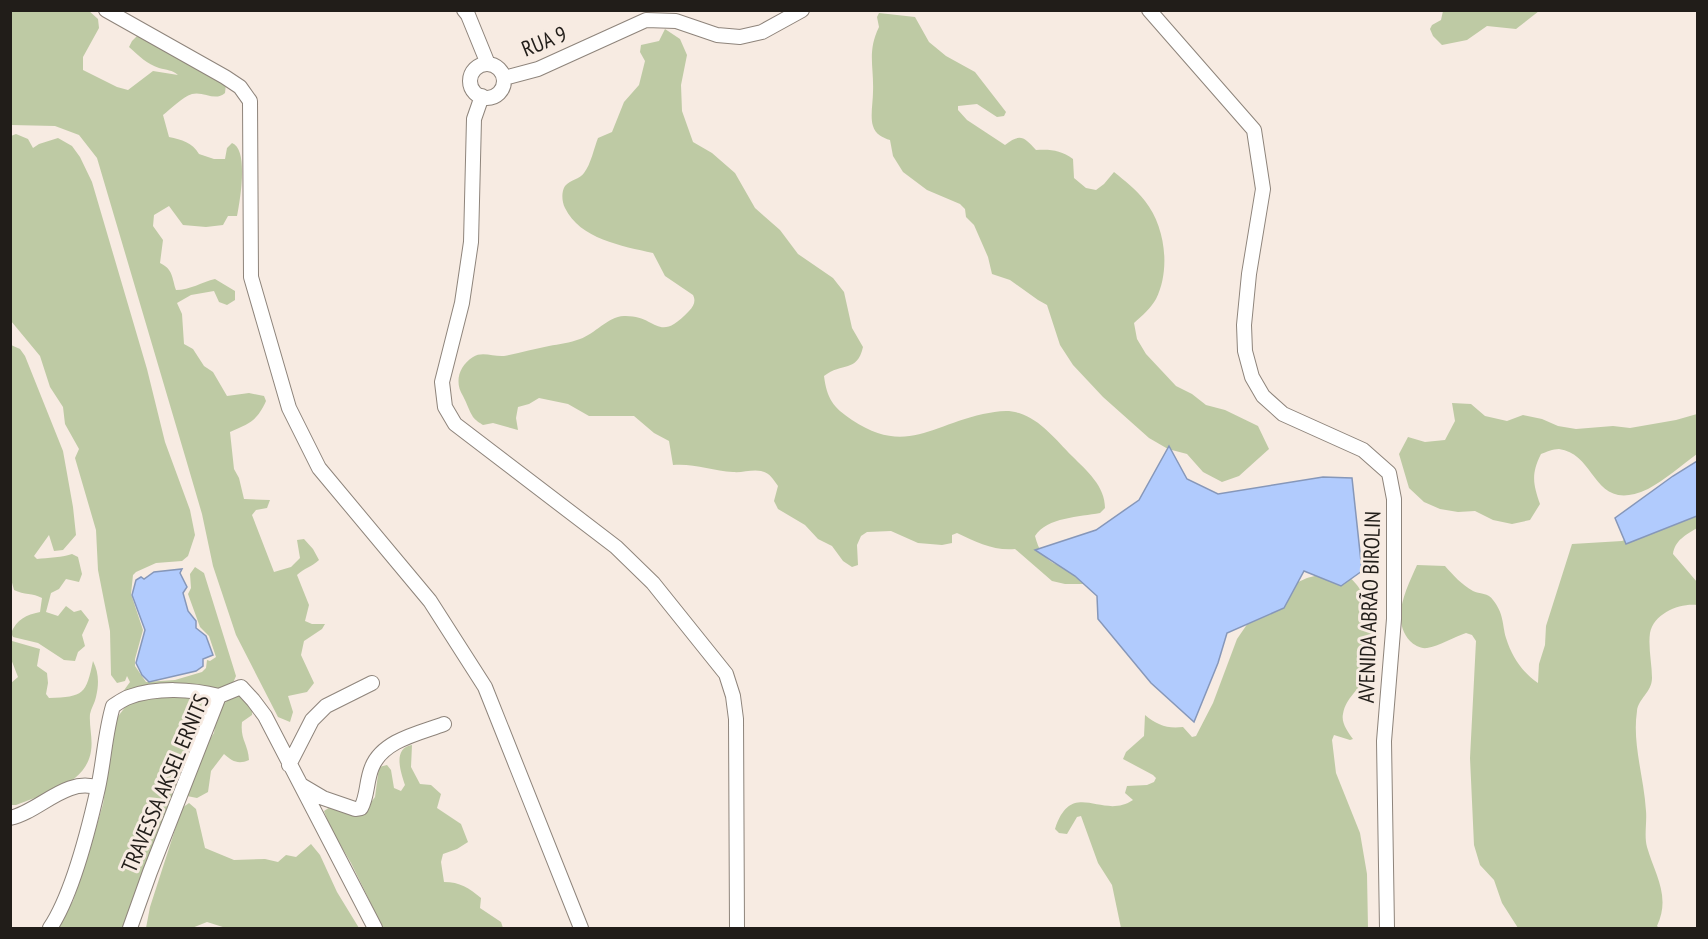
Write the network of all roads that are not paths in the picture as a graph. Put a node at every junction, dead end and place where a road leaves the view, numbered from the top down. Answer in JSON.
{"nodes":[{"id":1,"x":106,"y":10,"type":"edge"},
{"id":2,"x":464,"y":10,"type":"edge"},
{"id":3,"x":802,"y":10,"type":"edge"},
{"id":4,"x":1149,"y":10,"type":"edge"},
{"id":5,"x":488,"y":64,"type":"junction"},
{"id":6,"x":504,"y":78,"type":"junction"},
{"id":7,"x":482,"y":96,"type":"junction"},
{"id":8,"x":372,"y":683,"type":"dead end"},
{"id":9,"x":219,"y":696,"type":"junction"},
{"id":10,"x":444,"y":724,"type":"dead end"},
{"id":11,"x":289,"y":765,"type":"junction"},
{"id":12,"x":299,"y":784,"type":"junction"},
{"id":13,"x":98,"y":788,"type":"junction"},
{"id":14,"x":10,"y":818,"type":"edge"},
{"id":15,"x":50,"y":928,"type":"edge"},
{"id":16,"x":130,"y":928,"type":"edge"},
{"id":17,"x":375,"y":928,"type":"edge"},
{"id":18,"x":581,"y":928,"type":"edge"},
{"id":19,"x":737,"y":928,"type":"edge"},
{"id":20,"x":1387,"y":928,"type":"edge"}],
"edges":[{"from":1,"to":18,"type":"street"},
{"from":2,"to":5,"type":"street"},
{"from":3,"to":6,"type":"street","name":"RUA 9"},
{"from":4,"to":20,"type":"street","name":"AVENIDA ABRÃO BIROLIN"},
{"from":5,"to":6,"type":"street"},
{"from":5,"to":7,"type":"street"},
{"from":6,"to":7,"type":"street"},
{"from":7,"to":19,"type":"street"},
{"from":8,"to":11,"type":"street"},
{"from":9,"to":11,"type":"street","name":"TRAVESSA AKSEL ERNITS"},
{"from":9,"to":13,"type":"street"},
{"from":9,"to":16,"type":"street","name":"TRAVESSA AKSEL ERNITS"},
{"from":10,"to":12,"type":"street"},
{"from":11,"to":12,"type":"street","name":"TRAVESSA AKSEL ERNITS"},
{"from":12,"to":17,"type":"street","name":"TRAVESSA AKSEL ERNITS"},
{"from":13,"to":14,"type":"street"},
{"from":13,"to":15,"type":"street"}]}
